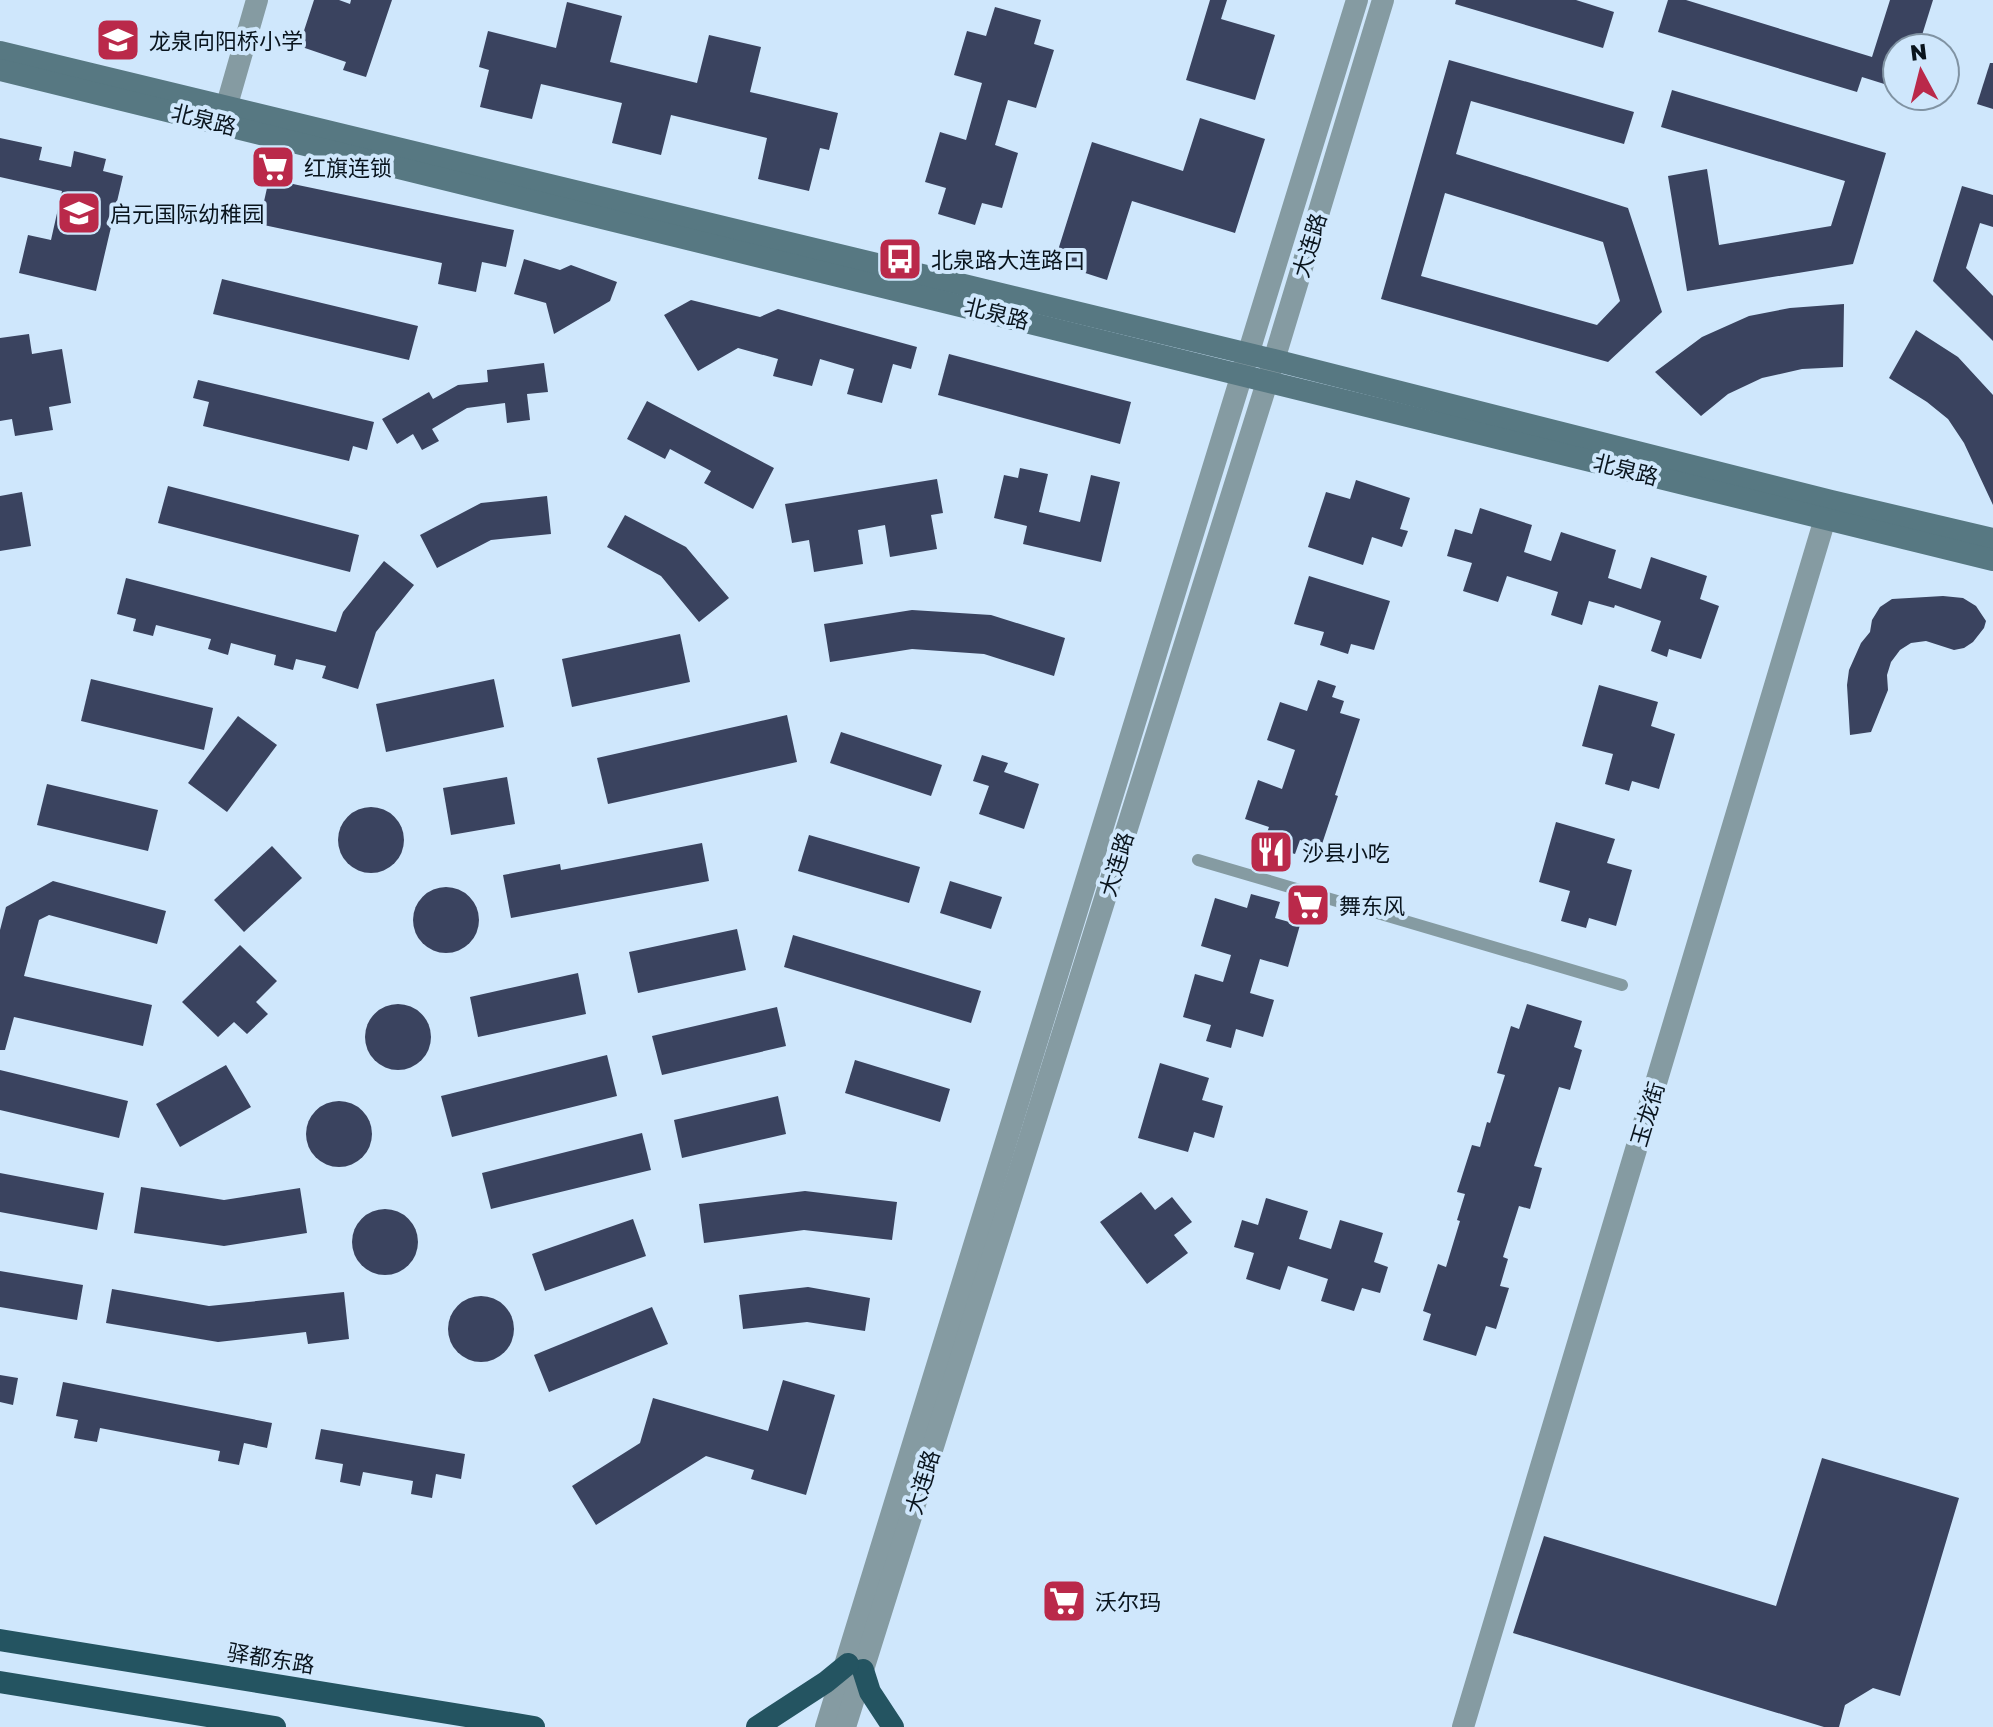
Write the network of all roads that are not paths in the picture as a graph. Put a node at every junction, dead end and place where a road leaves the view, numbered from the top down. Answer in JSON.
{"nodes":[{"id":1,"x":257,"y":0,"type":"edge"},
{"id":2,"x":1357,"y":0,"type":"edge"},
{"id":3,"x":1383,"y":0,"type":"edge"},
{"id":4,"x":0,"y":52,"type":"edge"},
{"id":5,"x":0,"y":70,"type":"edge"},
{"id":6,"x":224,"y":115,"type":"junction"},
{"id":7,"x":1247,"y":364,"type":"junction"},
{"id":8,"x":1271,"y":370,"type":"junction"},
{"id":9,"x":1828,"y":510,"type":"junction"},
{"id":10,"x":1993,"y":539,"type":"edge"},
{"id":11,"x":1993,"y":560,"type":"edge"},
{"id":12,"x":1198,"y":860,"type":"dead end"},
{"id":13,"x":1622,"y":985,"type":"dead end"},
{"id":14,"x":0,"y":1640,"type":"edge"},
{"id":15,"x":855,"y":1667,"type":"junction"},
{"id":16,"x":0,"y":1682,"type":"edge"},
{"id":17,"x":275,"y":1727,"type":"edge"},
{"id":18,"x":534,"y":1727,"type":"edge"},
{"id":19,"x":757,"y":1727,"type":"edge"},
{"id":20,"x":826,"y":1727,"type":"edge"},
{"id":21,"x":845,"y":1727,"type":"edge"},
{"id":22,"x":893,"y":1727,"type":"edge"},
{"id":23,"x":1463,"y":1727,"type":"edge"}],
"edges":[{"from":1,"to":6,"type":"street"},
{"from":2,"to":7,"type":"street","name":"大连路"},
{"from":3,"to":8,"type":"street","name":"大连路"},
{"from":4,"to":6,"type":"main road","name":"北泉路"},
{"from":5,"to":6,"type":"main road","name":"北泉路"},
{"from":6,"to":7,"type":"main road","name":"北泉路"},
{"from":7,"to":8,"type":"main road","name":"北泉路"},
{"from":7,"to":15,"type":"street","name":"大连路"},
{"from":8,"to":9,"type":"main road","name":"北泉路"},
{"from":8,"to":15,"type":"street","name":"大连路"},
{"from":9,"to":10,"type":"main road","name":"北泉路"},
{"from":9,"to":11,"type":"main road","name":"北泉路"},
{"from":9,"to":23,"type":"street","name":"玉龙街"},
{"from":12,"to":13,"type":"street"},
{"from":14,"to":18,"type":"highway","name":"驿都东路"},
{"from":15,"to":19,"type":"highway"},
{"from":15,"to":20,"type":"street","name":"大连路"},
{"from":15,"to":21,"type":"street","name":"大连路"},
{"from":15,"to":22,"type":"highway"},
{"from":16,"to":17,"type":"highway"}]}
